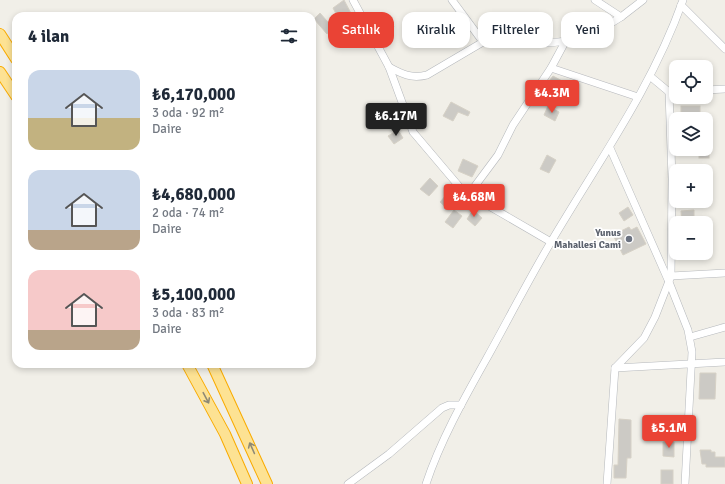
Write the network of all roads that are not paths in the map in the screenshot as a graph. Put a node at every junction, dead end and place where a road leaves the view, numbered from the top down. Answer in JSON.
{"nodes":[{"id":1,"x":353,"y":0,"type":"edge"},
{"id":2,"x":452,"y":0,"type":"edge"},
{"id":3,"x":595,"y":0,"type":"edge"},
{"id":4,"x":643,"y":0,"type":"edge"},
{"id":5,"x":682,"y":3,"type":"edge"},
{"id":6,"x":621,"y":17,"type":"junction"},
{"id":7,"x":614,"y":21,"type":"edge"},
{"id":8,"x":0,"y":34,"type":"edge"},
{"id":9,"x":478,"y":35,"type":"edge"},
{"id":10,"x":478,"y":45,"type":"edge"},
{"id":11,"x":562,"y":48,"type":"edge"},
{"id":12,"x":725,"y":49,"type":"edge"},
{"id":13,"x":12,"y":53,"type":"edge"},
{"id":14,"x":389,"y":67,"type":"junction"},
{"id":15,"x":551,"y":68,"type":"junction"},
{"id":16,"x":0,"y":72,"type":"edge"},
{"id":17,"x":651,"y":77,"type":"junction"},
{"id":18,"x":725,"y":89,"type":"edge"},
{"id":19,"x":12,"y":90,"type":"edge"},
{"id":20,"x":669,"y":90,"type":"edge"},
{"id":21,"x":713,"y":90,"type":"edge"},
{"id":22,"x":638,"y":97,"type":"junction"},
{"id":23,"x":672,"y":104,"type":"edge"},
{"id":24,"x":610,"y":148,"type":"junction"},
{"id":25,"x":469,"y":194,"type":"junction"},
{"id":26,"x":551,"y":242,"type":"junction"},
{"id":27,"x":725,"y":273,"type":"edge"},
{"id":28,"x":670,"y":279,"type":"junction"},
{"id":29,"x":725,"y":327,"type":"edge"},
{"id":30,"x":690,"y":337,"type":"junction"},
{"id":31,"x":725,"y":362,"type":"edge"},
{"id":32,"x":691,"y":364,"type":"junction"},
{"id":33,"x":189,"y":368,"type":"edge"},
{"id":34,"x":214,"y":368,"type":"edge"},
{"id":35,"x":615,"y":368,"type":"junction"},
{"id":36,"x":461,"y":405,"type":"junction"},
{"id":37,"x":248,"y":484,"type":"edge"},
{"id":38,"x":267,"y":484,"type":"edge"},
{"id":39,"x":348,"y":484,"type":"edge"},
{"id":40,"x":426,"y":484,"type":"edge"},
{"id":41,"x":607,"y":484,"type":"edge"},
{"id":42,"x":685,"y":484,"type":"edge"}],
"edges":[{"from":1,"to":14,"type":"street"},
{"from":2,"to":9,"type":"street"},
{"from":3,"to":6,"type":"street"},
{"from":4,"to":6,"type":"street"},
{"from":5,"to":12,"type":"street"},
{"from":5,"to":17,"type":"street"},
{"from":6,"to":7,"type":"street"},
{"from":8,"to":13,"type":"highway"},
{"from":10,"to":14,"type":"street"},
{"from":11,"to":15,"type":"street"},
{"from":14,"to":25,"type":"street"},
{"from":15,"to":22,"type":"street"},
{"from":15,"to":25,"type":"street"},
{"from":16,"to":19,"type":"highway"},
{"from":17,"to":20,"type":"street"},
{"from":17,"to":22,"type":"street"},
{"from":18,"to":21,"type":"street"},
{"from":22,"to":24,"type":"street"},
{"from":23,"to":28,"type":"street"},
{"from":24,"to":26,"type":"street"},
{"from":24,"to":28,"type":"street"},
{"from":25,"to":26,"type":"street"},
{"from":26,"to":36,"type":"street"},
{"from":27,"to":28,"type":"street"},
{"from":28,"to":30,"type":"street"},
{"from":28,"to":35,"type":"street"},
{"from":29,"to":30,"type":"street"},
{"from":30,"to":32,"type":"street"},
{"from":31,"to":32,"type":"street"},
{"from":32,"to":35,"type":"street"},
{"from":32,"to":42,"type":"street"},
{"from":33,"to":37,"type":"highway","one_way":true},
{"from":38,"to":34,"type":"highway","one_way":true},
{"from":35,"to":41,"type":"street"},
{"from":36,"to":39,"type":"street"},
{"from":36,"to":40,"type":"street"}]}
